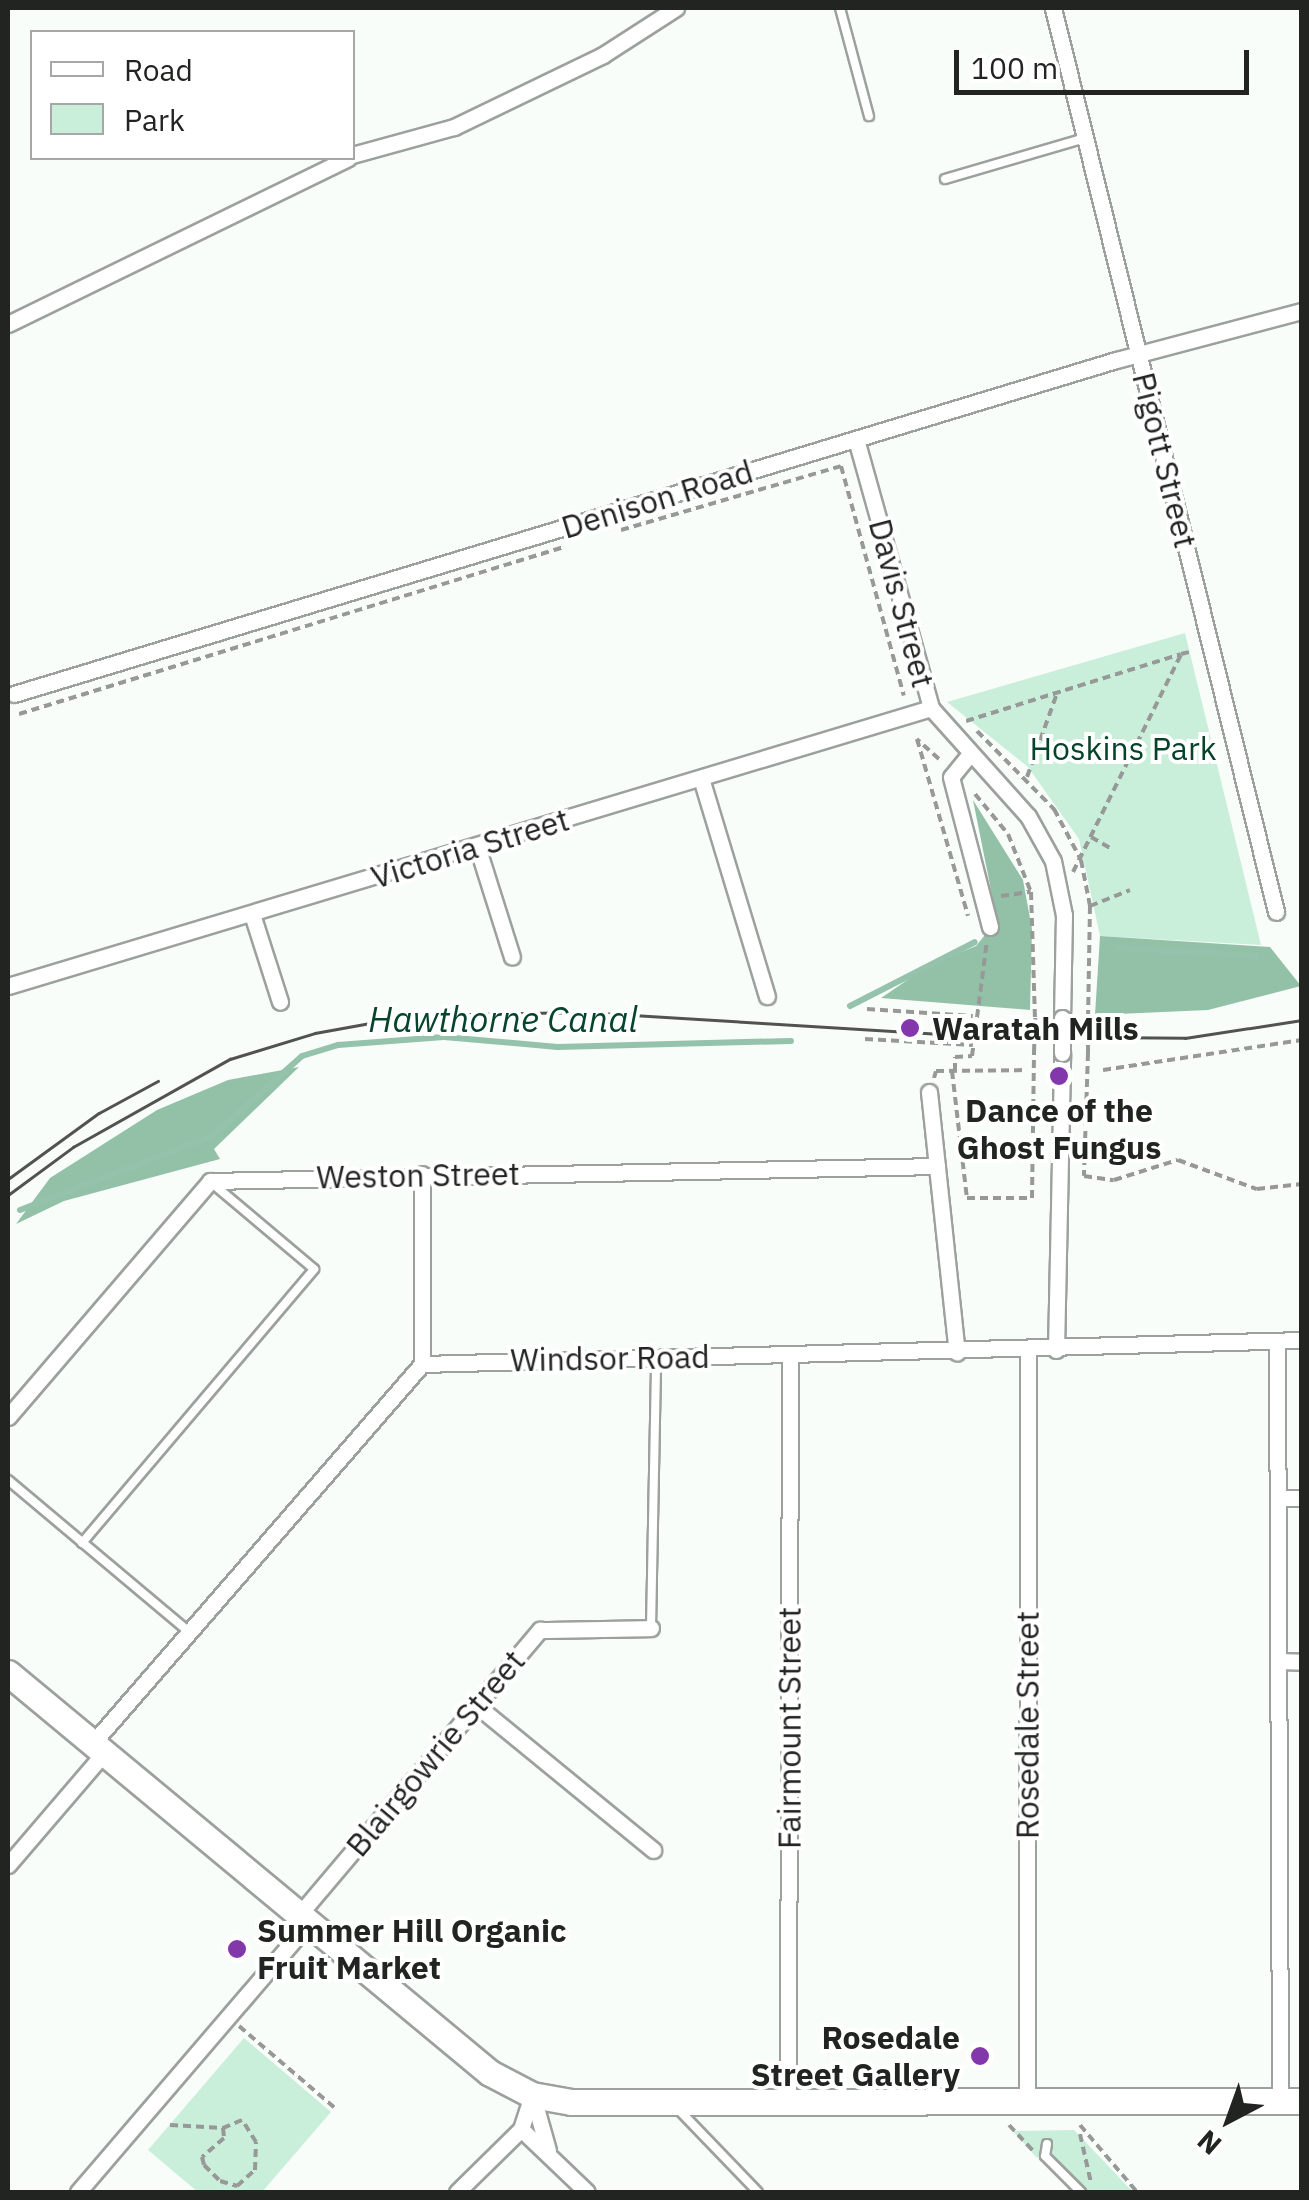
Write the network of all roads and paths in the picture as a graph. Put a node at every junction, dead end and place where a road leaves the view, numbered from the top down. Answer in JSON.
{"nodes":[{"id":1,"x":676,"y":8,"type":"edge"},
{"id":2,"x":840,"y":8,"type":"edge"},
{"id":3,"x":1053,"y":8,"type":"edge"},
{"id":4,"x":869,"y":116,"type":"dead end"},
{"id":5,"x":1085,"y":138,"type":"junction"},
{"id":6,"x":355,"y":155,"type":"edge"},
{"id":7,"x":342,"y":160,"type":"edge"},
{"id":8,"x":945,"y":178,"type":"dead end"},
{"id":9,"x":1302,"y":311,"type":"edge"},
{"id":10,"x":8,"y":324,"type":"edge"},
{"id":11,"x":1139,"y":354,"type":"junction"},
{"id":12,"x":856,"y":439,"type":"junction"},
{"id":13,"x":614,"y":532,"type":"dead end"},
{"id":14,"x":577,"y":544,"type":"dead end"},
{"id":15,"x":1211,"y":646,"type":"junction"},
{"id":16,"x":1180,"y":654,"type":"junction"},
{"id":17,"x":1058,"y":693,"type":"junction"},
{"id":18,"x":904,"y":696,"type":"dead end"},
{"id":19,"x":12,"y":699,"type":"edge"},
{"id":20,"x":931,"y":708,"type":"junction"},
{"id":21,"x":966,"y":721,"type":"dead end"},
{"id":22,"x":969,"y":756,"type":"junction"},
{"id":23,"x":1026,"y":777,"type":"dead end"},
{"id":24,"x":701,"y":778,"type":"junction"},
{"id":25,"x":990,"y":810,"type":"dead end"},
{"id":26,"x":1092,"y":838,"type":"junction"},
{"id":27,"x":477,"y":846,"type":"junction"},
{"id":28,"x":1112,"y":850,"type":"dead end"},
{"id":29,"x":1062,"y":888,"type":"junction"},
{"id":30,"x":1130,"y":890,"type":"dead end"},
{"id":31,"x":1031,"y":892,"type":"junction"},
{"id":32,"x":990,"y":897,"type":"dead end"},
{"id":33,"x":1276,"y":912,"type":"dead end"},
{"id":34,"x":252,"y":914,"type":"junction"},
{"id":35,"x":990,"y":926,"type":"joint"},
{"id":36,"x":512,"y":957,"type":"dead end"},
{"id":37,"x":8,"y":986,"type":"edge"},
{"id":38,"x":767,"y":996,"type":"dead end"},
{"id":39,"x":280,"y":1002,"type":"dead end"},
{"id":40,"x":866,"y":1009,"type":"dead end"},
{"id":41,"x":973,"y":1016,"type":"junction"},
{"id":42,"x":865,"y":1039,"type":"dead end"},
{"id":43,"x":1302,"y":1040,"type":"edge"},
{"id":44,"x":973,"y":1045,"type":"junction"},
{"id":45,"x":1025,"y":1070,"type":"dead end"},
{"id":46,"x":1103,"y":1070,"type":"dead end"},
{"id":47,"x":954,"y":1071,"type":"junction"},
{"id":48,"x":929,"y":1092,"type":"dead end"},
{"id":49,"x":937,"y":1166,"type":"junction"},
{"id":50,"x":422,"y":1174,"type":"junction"},
{"id":51,"x":210,"y":1181,"type":"junction"},
{"id":52,"x":1302,"y":1184,"type":"edge"},
{"id":53,"x":1302,"y":1340,"type":"edge"},
{"id":54,"x":1277,"y":1344,"type":"junction"},
{"id":55,"x":1028,"y":1350,"type":"junction"},
{"id":56,"x":1056,"y":1350,"type":"junction"},
{"id":57,"x":958,"y":1352,"type":"junction"},
{"id":58,"x":656,"y":1356,"type":"junction"},
{"id":59,"x":790,"y":1356,"type":"junction"},
{"id":60,"x":422,"y":1364,"type":"junction"},
{"id":61,"x":8,"y":1417,"type":"edge"},
{"id":62,"x":8,"y":1480,"type":"edge"},
{"id":63,"x":1278,"y":1498,"type":"junction"},
{"id":64,"x":1302,"y":1498,"type":"edge"},
{"id":65,"x":82,"y":1543,"type":"junction"},
{"id":66,"x":651,"y":1628,"type":"joint"},
{"id":67,"x":188,"y":1630,"type":"junction"},
{"id":68,"x":1279,"y":1662,"type":"junction"},
{"id":69,"x":1302,"y":1662,"type":"edge"},
{"id":70,"x":8,"y":1673,"type":"edge"},
{"id":71,"x":476,"y":1704,"type":"junction"},
{"id":72,"x":98,"y":1749,"type":"junction"},
{"id":73,"x":653,"y":1850,"type":"dead end"},
{"id":74,"x":8,"y":1865,"type":"edge"},
{"id":75,"x":302,"y":1920,"type":"junction"},
{"id":76,"x":228,"y":2016,"type":"junction"},
{"id":77,"x":532,"y":2095,"type":"junction"},
{"id":78,"x":1027,"y":2099,"type":"junction"},
{"id":79,"x":788,"y":2100,"type":"junction"},
{"id":80,"x":1079,"y":2100,"type":"junction"},
{"id":81,"x":1291,"y":2101,"type":"edge"},
{"id":82,"x":672,"y":2102,"type":"junction"},
{"id":83,"x":334,"y":2108,"type":"dead end"},
{"id":84,"x":170,"y":2125,"type":"dead end"},
{"id":85,"x":1009,"y":2125,"type":"dead end"},
{"id":86,"x":223,"y":2128,"type":"junction"},
{"id":87,"x":520,"y":2130,"type":"junction"},
{"id":88,"x":1080,"y":2132,"type":"junction"},
{"id":89,"x":1046,"y":2144,"type":"dead end"},
{"id":90,"x":548,"y":2150,"type":"junction"},
{"id":91,"x":1040,"y":2160,"type":"dead end"},
{"id":92,"x":78,"y":2192,"type":"edge"},
{"id":93,"x":458,"y":2192,"type":"edge"},
{"id":94,"x":586,"y":2192,"type":"edge"},
{"id":95,"x":758,"y":2192,"type":"edge"},
{"id":96,"x":1081,"y":2192,"type":"edge"},
{"id":97,"x":1094,"y":2192,"type":"edge"},
{"id":98,"x":1137,"y":2192,"type":"edge"}],
"edges":[{"from":1,"to":6,"type":"street"},
{"from":2,"to":4,"type":"lane"},
{"from":3,"to":5,"type":"street","name":"Pigott Street"},
{"from":5,"to":8,"type":"lane"},
{"from":5,"to":11,"type":"street","name":"Pigott Street"},
{"from":7,"to":10,"type":"street"},
{"from":9,"to":11,"type":"street","name":"Denison Road"},
{"from":11,"to":12,"type":"street","name":"Denison Road"},
{"from":11,"to":15,"type":"street","name":"Pigott Street"},
{"from":12,"to":19,"type":"street","name":"Denison Road"},
{"from":12,"to":20,"type":"street","name":"Davis Street"},
{"from":13,"to":18,"type":"path"},
{"from":14,"to":19,"type":"path"},
{"from":15,"to":16,"type":"path"},
{"from":15,"to":33,"type":"street","name":"Pigott Street"},
{"from":16,"to":17,"type":"path"},
{"from":16,"to":26,"type":"path"},
{"from":17,"to":21,"type":"path"},
{"from":17,"to":23,"type":"path"},
{"from":20,"to":22,"type":"street","name":"Davis Street"},
{"from":20,"to":24,"type":"street","name":"Victoria Street"},
{"from":22,"to":29,"type":"street","name":"Davis Street"},
{"from":22,"to":35,"type":"street"},
{"from":24,"to":27,"type":"street","name":"Victoria Street"},
{"from":24,"to":38,"type":"street"},
{"from":25,"to":31,"type":"path"},
{"from":26,"to":28,"type":"path"},
{"from":26,"to":29,"type":"path"},
{"from":27,"to":34,"type":"street","name":"Victoria Street"},
{"from":27,"to":36,"type":"street"},
{"from":29,"to":56,"type":"street","name":"Davis Street","bridge":true},
{"from":30,"to":52,"type":"path","bridge":true},
{"from":31,"to":32,"type":"path"},
{"from":31,"to":47,"type":"path","bridge":true},
{"from":34,"to":37,"type":"street","name":"Victoria Street"},
{"from":34,"to":39,"type":"street"},
{"from":35,"to":41,"type":"path"},
{"from":40,"to":41,"type":"path"},
{"from":41,"to":44,"type":"path"},
{"from":42,"to":44,"type":"path"},
{"from":43,"to":46,"type":"path"},
{"from":44,"to":47,"type":"path"},
{"from":45,"to":47,"type":"path"},
{"from":48,"to":49,"type":"street"},
{"from":49,"to":50,"type":"street","name":"Weston Street"},
{"from":49,"to":57,"type":"street"},
{"from":50,"to":51,"type":"street","name":"Weston Street"},
{"from":50,"to":60,"type":"street"},
{"from":51,"to":61,"type":"street"},
{"from":51,"to":65,"type":"lane"},
{"from":53,"to":54,"type":"street","name":"Windsor Road"},
{"from":54,"to":56,"type":"street","name":"Windsor Road"},
{"from":54,"to":63,"type":"street"},
{"from":55,"to":56,"type":"street","name":"Windsor Road"},
{"from":55,"to":57,"type":"street","name":"Windsor Road"},
{"from":55,"to":78,"type":"street","name":"Rosedale Street"},
{"from":57,"to":59,"type":"street","name":"Windsor Road"},
{"from":58,"to":59,"type":"street","name":"Windsor Road"},
{"from":58,"to":60,"type":"street","name":"Windsor Road"},
{"from":58,"to":66,"type":"lane"},
{"from":59,"to":79,"type":"street","name":"Fairmount Street"},
{"from":60,"to":67,"type":"street"},
{"from":62,"to":65,"type":"lane"},
{"from":63,"to":64,"type":"street"},
{"from":63,"to":68,"type":"street"},
{"from":65,"to":67,"type":"lane"},
{"from":66,"to":71,"type":"street","name":"Blairgowrie Street"},
{"from":67,"to":72,"type":"street"},
{"from":68,"to":69,"type":"street"},
{"from":68,"to":81,"type":"street"},
{"from":70,"to":72,"type":"main road"},
{"from":71,"to":73,"type":"street"},
{"from":71,"to":75,"type":"street","name":"Blairgowrie Street"},
{"from":72,"to":74,"type":"street"},
{"from":72,"to":75,"type":"main road"},
{"from":75,"to":76,"type":"street","name":"Blairgowrie Street"},
{"from":75,"to":77,"type":"main road"},
{"from":76,"to":83,"type":"path"},
{"from":76,"to":92,"type":"street","name":"Blairgowrie Street"},
{"from":77,"to":82,"type":"main road"},
{"from":77,"to":87,"type":"street"},
{"from":77,"to":90,"type":"street"},
{"from":78,"to":79,"type":"main road"},
{"from":78,"to":80,"type":"main road"},
{"from":79,"to":82,"type":"main road"},
{"from":80,"to":81,"type":"main road"},
{"from":80,"to":88,"type":"path"},
{"from":82,"to":95,"type":"lane"},
{"from":84,"to":86,"type":"path"},
{"from":85,"to":91,"type":"path"},
{"from":86,"to":86,"type":"path"},
{"from":87,"to":90,"type":"street"},
{"from":87,"to":93,"type":"street"},
{"from":88,"to":97,"type":"path"},
{"from":88,"to":98,"type":"path"},
{"from":89,"to":96,"type":"lane"},
{"from":90,"to":94,"type":"street"}]}
